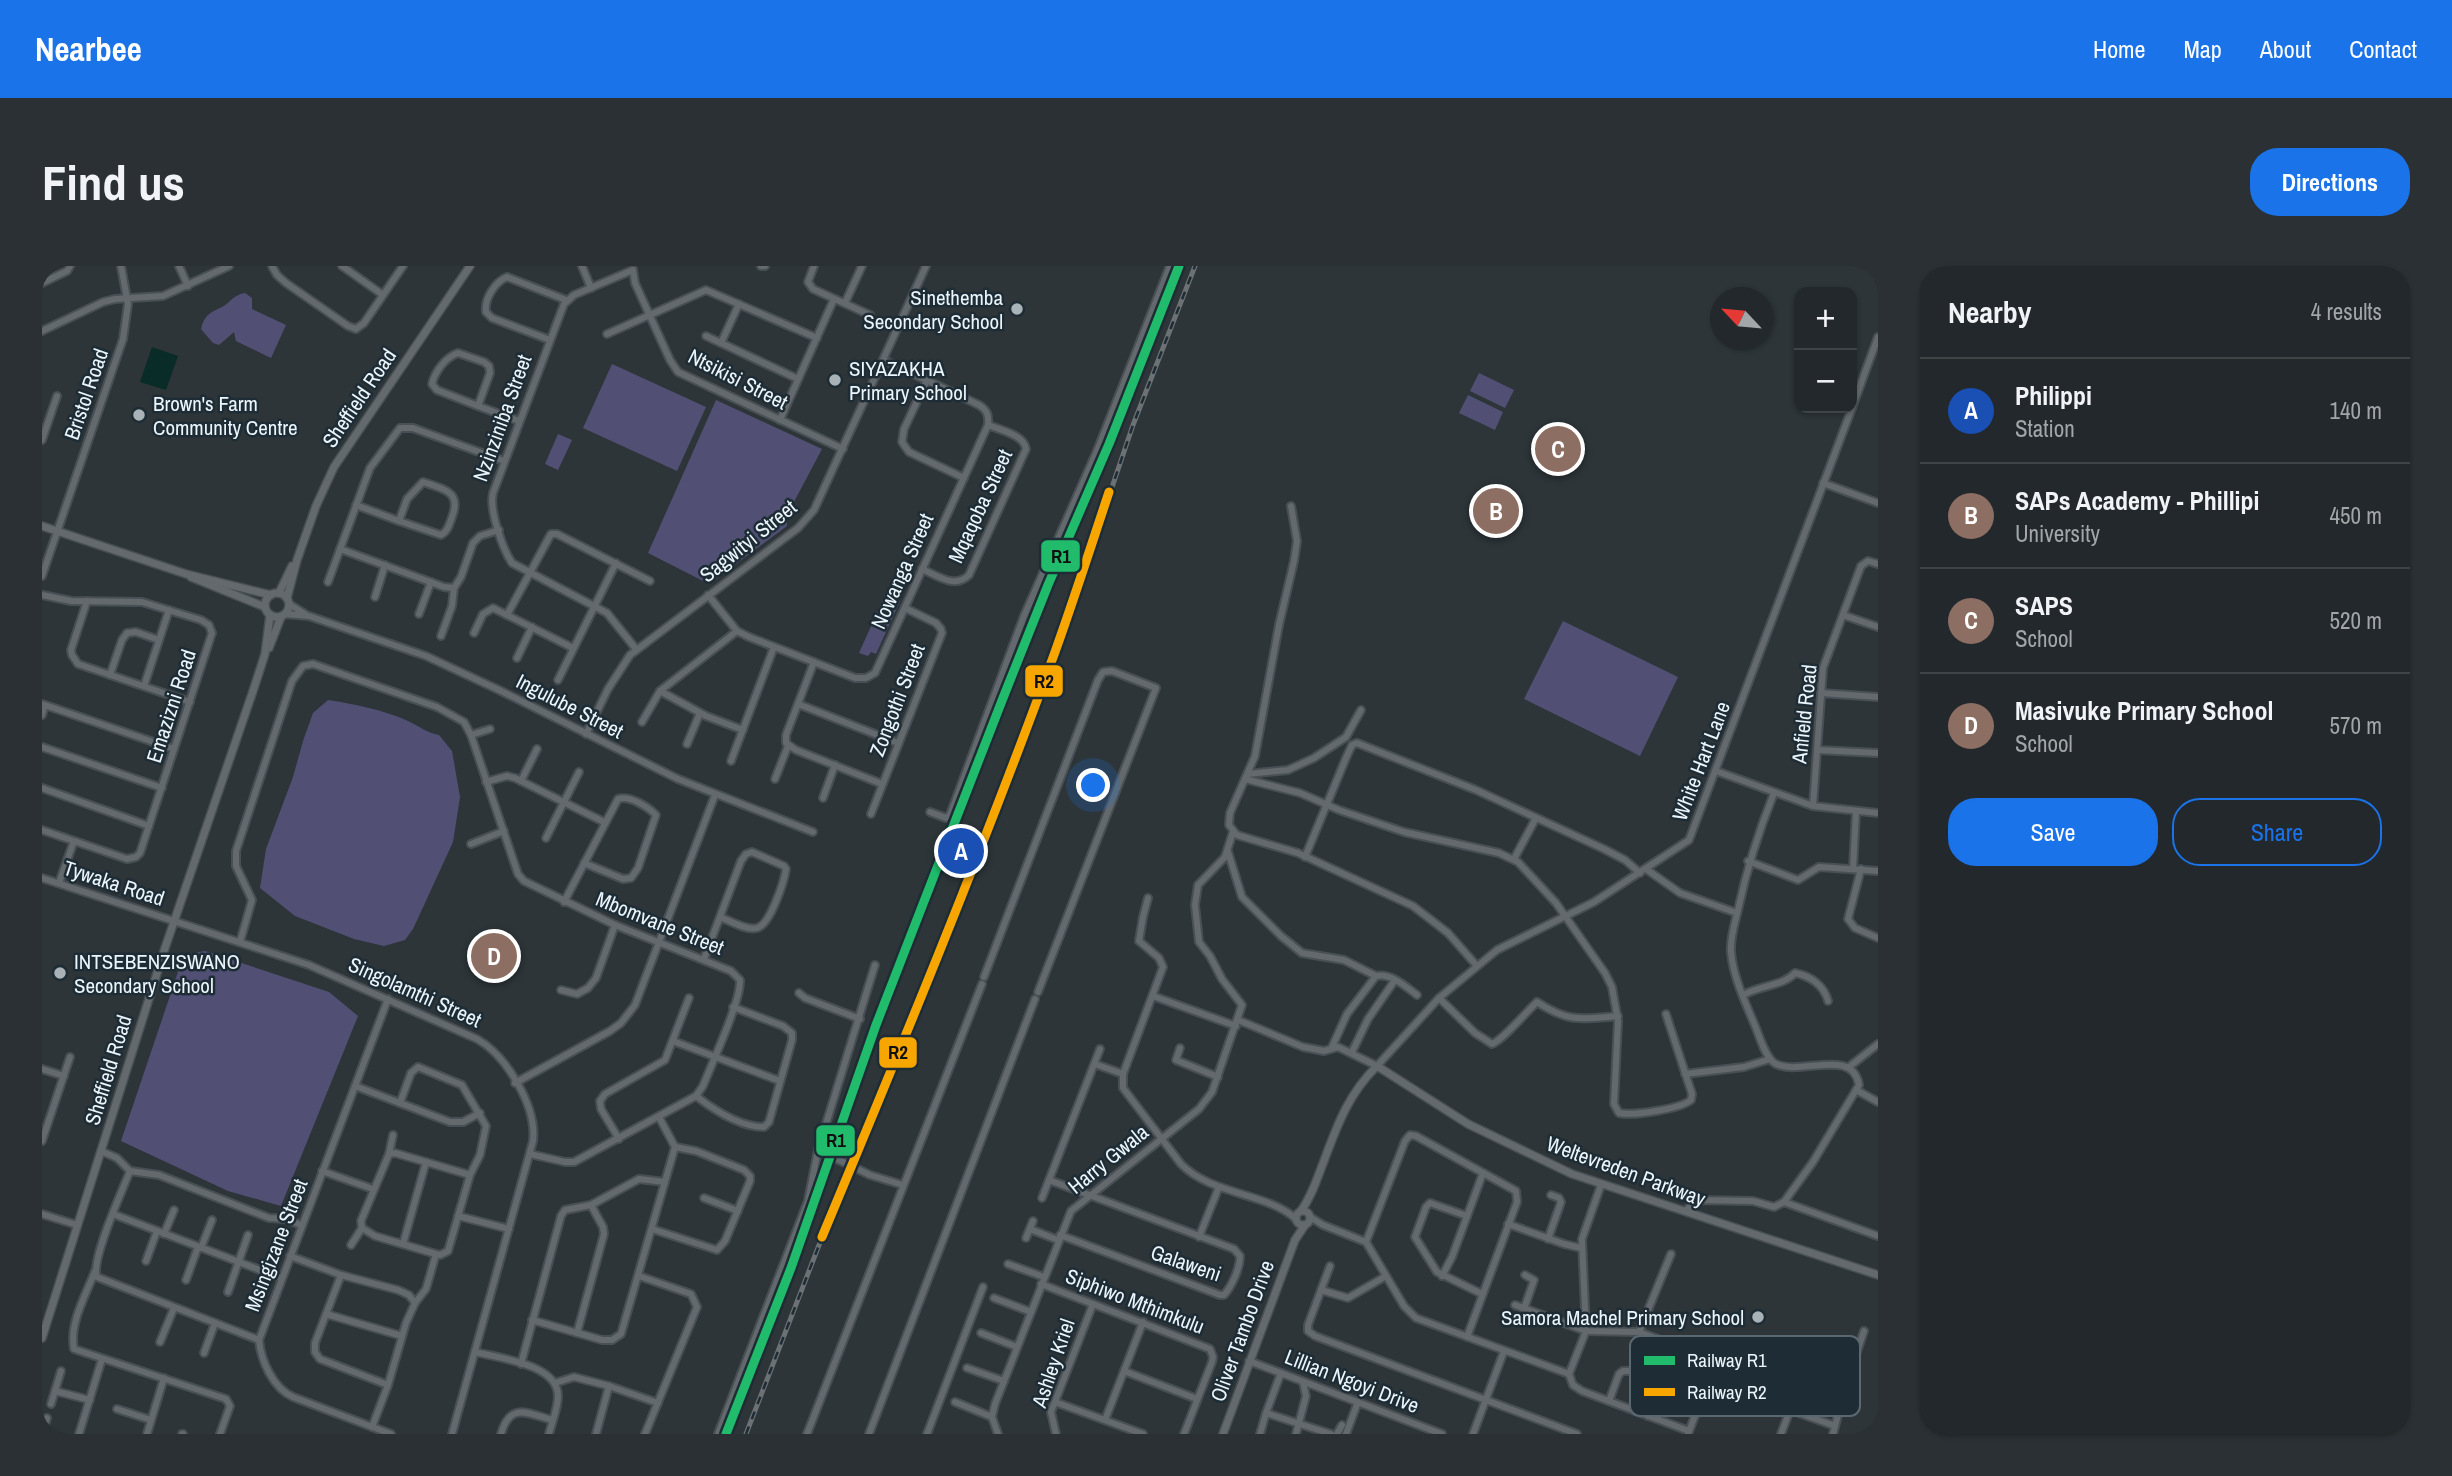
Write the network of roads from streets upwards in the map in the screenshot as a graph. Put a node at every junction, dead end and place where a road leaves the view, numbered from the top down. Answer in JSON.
{"nodes":[{"id":1,"x":70,"y":266,"type":"edge"},
{"id":2,"x":121,"y":266,"type":"edge"},
{"id":3,"x":179,"y":266,"type":"edge"},
{"id":4,"x":229,"y":266,"type":"edge"},
{"id":5,"x":272,"y":266,"type":"edge"},
{"id":6,"x":342,"y":266,"type":"edge"},
{"id":7,"x":403,"y":266,"type":"edge"},
{"id":8,"x":470,"y":266,"type":"edge"},
{"id":9,"x":582,"y":266,"type":"edge"},
{"id":10,"x":814,"y":266,"type":"edge"},
{"id":11,"x":862,"y":266,"type":"edge"},
{"id":12,"x":926,"y":266,"type":"edge"},
{"id":13,"x":1170,"y":266,"type":"edge"},
{"id":14,"x":633,"y":268,"type":"edge"},
{"id":15,"x":42,"y":283,"type":"edge"},
{"id":16,"x":188,"y":286,"type":"junction"},
{"id":17,"x":591,"y":288,"type":"junction"},
{"id":18,"x":383,"y":295,"type":"junction"},
{"id":19,"x":128,"y":298,"type":"junction"},
{"id":20,"x":834,"y":299,"type":"junction"},
{"id":21,"x":566,"y":300,"type":"junction"},
{"id":22,"x":845,"y":303,"type":"junction"},
{"id":23,"x":739,"y":304,"type":"junction"},
{"id":24,"x":649,"y":314,"type":"junction"},
{"id":25,"x":870,"y":315,"type":"dead end"},
{"id":26,"x":42,"y":331,"type":"edge"},
{"id":27,"x":607,"y":334,"type":"dead end"},
{"id":28,"x":706,"y":336,"type":"dead end"},
{"id":29,"x":1878,"y":337,"type":"edge"},
{"id":30,"x":817,"y":338,"type":"junction"},
{"id":31,"x":550,"y":340,"type":"junction"},
{"id":32,"x":721,"y":343,"type":"junction"},
{"id":33,"x":884,"y":360,"type":"junction"},
{"id":34,"x":798,"y":379,"type":"junction"},
{"id":35,"x":926,"y":380,"type":"junction"},
{"id":36,"x":1857,"y":394,"type":"edge"},
{"id":37,"x":57,"y":396,"type":"dead end"},
{"id":38,"x":478,"y":406,"type":"junction"},
{"id":39,"x":1850,"y":413,"type":"edge"},
{"id":40,"x":780,"y":420,"type":"junction"},
{"id":41,"x":519,"y":421,"type":"junction"},
{"id":42,"x":988,"y":425,"type":"junction"},
{"id":43,"x":43,"y":435,"type":"edge"},
{"id":44,"x":844,"y":449,"type":"junction"},
{"id":45,"x":504,"y":461,"type":"junction"},
{"id":46,"x":964,"y":478,"type":"junction"},
{"id":47,"x":1824,"y":484,"type":"junction"},
{"id":48,"x":1878,"y":503,"type":"edge"},
{"id":49,"x":356,"y":505,"type":"junction"},
{"id":50,"x":1291,"y":506,"type":"dead end"},
{"id":51,"x":399,"y":521,"type":"junction"},
{"id":52,"x":42,"y":526,"type":"edge"},
{"id":53,"x":499,"y":530,"type":"junction"},
{"id":54,"x":57,"y":531,"type":"junction"},
{"id":55,"x":340,"y":549,"type":"junction"},
{"id":56,"x":297,"y":560,"type":"junction"},
{"id":57,"x":616,"y":563,"type":"junction"},
{"id":58,"x":1878,"y":564,"type":"edge"},
{"id":59,"x":386,"y":565,"type":"junction"},
{"id":60,"x":922,"y":569,"type":"junction"},
{"id":61,"x":529,"y":573,"type":"junction"},
{"id":62,"x":186,"y":574,"type":"junction"},
{"id":63,"x":42,"y":576,"type":"edge"},
{"id":64,"x":650,"y":581,"type":"dead end"},
{"id":65,"x":328,"y":582,"type":"dead end"},
{"id":66,"x":431,"y":582,"type":"junction"},
{"id":67,"x":454,"y":589,"type":"junction"},
{"id":68,"x":42,"y":594,"type":"edge"},
{"id":69,"x":275,"y":594,"type":"junction"},
{"id":70,"x":708,"y":595,"type":"junction"},
{"id":71,"x":375,"y":597,"type":"dead end"},
{"id":72,"x":87,"y":601,"type":"junction"},
{"id":73,"x":288,"y":601,"type":"junction"},
{"id":74,"x":595,"y":606,"type":"junction"},
{"id":75,"x":265,"y":607,"type":"junction"},
{"id":76,"x":905,"y":608,"type":"junction"},
{"id":77,"x":169,"y":610,"type":"junction"},
{"id":78,"x":419,"y":614,"type":"dead end"},
{"id":79,"x":270,"y":615,"type":"junction"},
{"id":80,"x":284,"y":615,"type":"junction"},
{"id":81,"x":507,"y":615,"type":"junction"},
{"id":82,"x":1843,"y":615,"type":"junction"},
{"id":83,"x":309,"y":617,"type":"junction"},
{"id":84,"x":532,"y":627,"type":"junction"},
{"id":85,"x":1878,"y":627,"type":"edge"},
{"id":86,"x":737,"y":631,"type":"junction"},
{"id":87,"x":474,"y":633,"type":"dead end"},
{"id":88,"x":441,"y":636,"type":"dead end"},
{"id":89,"x":159,"y":640,"type":"junction"},
{"id":90,"x":775,"y":647,"type":"junction"},
{"id":91,"x":573,"y":648,"type":"junction"},
{"id":92,"x":636,"y":649,"type":"junction"},
{"id":93,"x":265,"y":654,"type":"junction"},
{"id":94,"x":516,"y":658,"type":"dead end"},
{"id":95,"x":814,"y":662,"type":"junction"},
{"id":96,"x":110,"y":675,"type":"junction"},
{"id":97,"x":558,"y":680,"type":"dead end"},
{"id":98,"x":144,"y":686,"type":"junction"},
{"id":99,"x":660,"y":691,"type":"junction"},
{"id":100,"x":1821,"y":693,"type":"junction"},
{"id":101,"x":1878,"y":696,"type":"edge"},
{"id":102,"x":190,"y":702,"type":"junction"},
{"id":103,"x":44,"y":704,"type":"edge"},
{"id":104,"x":798,"y":704,"type":"junction"},
{"id":105,"x":1361,"y":710,"type":"dead end"},
{"id":106,"x":700,"y":713,"type":"junction"},
{"id":107,"x":42,"y":715,"type":"edge"},
{"id":108,"x":642,"y":722,"type":"dead end"},
{"id":109,"x":490,"y":729,"type":"dead end"},
{"id":110,"x":743,"y":730,"type":"junction"},
{"id":111,"x":586,"y":734,"type":"junction"},
{"id":112,"x":471,"y":735,"type":"junction"},
{"id":113,"x":1348,"y":736,"type":"junction"},
{"id":114,"x":898,"y":743,"type":"junction"},
{"id":115,"x":1357,"y":743,"type":"junction"},
{"id":116,"x":687,"y":744,"type":"dead end"},
{"id":117,"x":788,"y":746,"type":"junction"},
{"id":118,"x":42,"y":747,"type":"edge"},
{"id":119,"x":174,"y":749,"type":"junction"},
{"id":120,"x":537,"y":749,"type":"dead end"},
{"id":121,"x":1818,"y":750,"type":"junction"},
{"id":122,"x":1878,"y":753,"type":"edge"},
{"id":123,"x":731,"y":761,"type":"dead end"},
{"id":124,"x":835,"y":765,"type":"junction"},
{"id":125,"x":1716,"y":771,"type":"junction"},
{"id":126,"x":579,"y":772,"type":"dead end"},
{"id":127,"x":1247,"y":776,"type":"junction"},
{"id":128,"x":775,"y":779,"type":"dead end"},
{"id":129,"x":521,"y":781,"type":"junction"},
{"id":130,"x":486,"y":782,"type":"junction"},
{"id":131,"x":882,"y":784,"type":"junction"},
{"id":132,"x":42,"y":788,"type":"edge"},
{"id":133,"x":162,"y":788,"type":"junction"},
{"id":134,"x":1774,"y":793,"type":"junction"},
{"id":135,"x":715,"y":795,"type":"junction"},
{"id":136,"x":822,"y":798,"type":"dead end"},
{"id":137,"x":564,"y":803,"type":"junction"},
{"id":138,"x":1326,"y":805,"type":"junction"},
{"id":139,"x":1813,"y":806,"type":"junction"},
{"id":140,"x":1856,"y":811,"type":"junction"},
{"id":141,"x":930,"y":812,"type":"dead end"},
{"id":142,"x":1878,"y":813,"type":"edge"},
{"id":143,"x":871,"y":814,"type":"dead end"},
{"id":144,"x":1536,"y":818,"type":"junction"},
{"id":145,"x":604,"y":822,"type":"junction"},
{"id":146,"x":149,"y":825,"type":"junction"},
{"id":147,"x":42,"y":830,"type":"edge"},
{"id":148,"x":504,"y":831,"type":"junction"},
{"id":149,"x":813,"y":832,"type":"dead end"},
{"id":150,"x":1234,"y":832,"type":"junction"},
{"id":151,"x":546,"y":838,"type":"dead end"},
{"id":152,"x":74,"y":841,"type":"junction"},
{"id":153,"x":471,"y":844,"type":"dead end"},
{"id":154,"x":1228,"y":852,"type":"junction"},
{"id":155,"x":1305,"y":857,"type":"junction"},
{"id":156,"x":1514,"y":859,"type":"junction"},
{"id":157,"x":1749,"y":859,"type":"junction"},
{"id":158,"x":584,"y":863,"type":"junction"},
{"id":159,"x":1646,"y":869,"type":"junction"},
{"id":160,"x":1857,"y":869,"type":"junction"},
{"id":161,"x":1878,"y":871,"type":"edge"},
{"id":162,"x":1640,"y":873,"type":"junction"},
{"id":163,"x":42,"y":878,"type":"edge"},
{"id":164,"x":59,"y":883,"type":"junction"},
{"id":165,"x":1148,"y":898,"type":"dead end"},
{"id":166,"x":564,"y":902,"type":"junction"},
{"id":167,"x":1737,"y":914,"type":"junction"},
{"id":168,"x":1565,"y":916,"type":"junction"},
{"id":169,"x":720,"y":917,"type":"junction"},
{"id":170,"x":174,"y":921,"type":"junction"},
{"id":171,"x":615,"y":925,"type":"junction"},
{"id":172,"x":1878,"y":937,"type":"edge"},
{"id":173,"x":240,"y":942,"type":"junction"},
{"id":174,"x":660,"y":942,"type":"junction"},
{"id":175,"x":704,"y":959,"type":"junction"},
{"id":176,"x":876,"y":965,"type":"dead end"},
{"id":177,"x":1477,"y":966,"type":"junction"},
{"id":178,"x":1376,"y":976,"type":"junction"},
{"id":179,"x":1395,"y":980,"type":"junction"},
{"id":180,"x":561,"y":990,"type":"dead end"},
{"id":181,"x":799,"y":993,"type":"dead end"},
{"id":182,"x":1417,"y":995,"type":"dead end"},
{"id":183,"x":1743,"y":995,"type":"junction"},
{"id":184,"x":1153,"y":996,"type":"junction"},
{"id":185,"x":689,"y":998,"type":"dead end"},
{"id":186,"x":1439,"y":998,"type":"junction"},
{"id":187,"x":388,"y":999,"type":"junction"},
{"id":188,"x":1828,"y":1000,"type":"dead end"},
{"id":189,"x":733,"y":1007,"type":"junction"},
{"id":190,"x":1666,"y":1014,"type":"dead end"},
{"id":191,"x":1618,"y":1016,"type":"junction"},
{"id":192,"x":859,"y":1019,"type":"junction"},
{"id":193,"x":1237,"y":1023,"type":"junction"},
{"id":194,"x":673,"y":1041,"type":"junction"},
{"id":195,"x":1878,"y":1044,"type":"edge"},
{"id":196,"x":1332,"y":1047,"type":"junction"},
{"id":197,"x":1180,"y":1048,"type":"dead end"},
{"id":198,"x":1100,"y":1049,"type":"dead end"},
{"id":199,"x":1352,"y":1052,"type":"junction"},
{"id":200,"x":70,"y":1057,"type":"dead end"},
{"id":201,"x":714,"y":1057,"type":"junction"},
{"id":202,"x":1770,"y":1059,"type":"junction"},
{"id":203,"x":1095,"y":1064,"type":"junction"},
{"id":204,"x":1377,"y":1066,"type":"junction"},
{"id":205,"x":1849,"y":1067,"type":"junction"},
{"id":206,"x":42,"y":1069,"type":"edge"},
{"id":207,"x":1123,"y":1074,"type":"junction"},
{"id":208,"x":1685,"y":1074,"type":"junction"},
{"id":209,"x":64,"y":1076,"type":"junction"},
{"id":210,"x":1218,"y":1077,"type":"junction"},
{"id":211,"x":780,"y":1081,"type":"junction"},
{"id":212,"x":515,"y":1083,"type":"junction"},
{"id":213,"x":355,"y":1086,"type":"junction"},
{"id":214,"x":1858,"y":1091,"type":"junction"},
{"id":215,"x":696,"y":1096,"type":"junction"},
{"id":216,"x":1878,"y":1102,"type":"edge"},
{"id":217,"x":400,"y":1103,"type":"junction"},
{"id":218,"x":480,"y":1113,"type":"junction"},
{"id":219,"x":659,"y":1116,"type":"junction"},
{"id":220,"x":46,"y":1117,"type":"edge"},
{"id":221,"x":393,"y":1135,"type":"dead end"},
{"id":222,"x":1161,"y":1138,"type":"junction"},
{"id":223,"x":619,"y":1139,"type":"junction"},
{"id":224,"x":42,"y":1141,"type":"edge"},
{"id":225,"x":675,"y":1147,"type":"junction"},
{"id":226,"x":818,"y":1150,"type":"junction"},
{"id":227,"x":101,"y":1152,"type":"junction"},
{"id":228,"x":388,"y":1154,"type":"junction"},
{"id":229,"x":530,"y":1154,"type":"junction"},
{"id":230,"x":426,"y":1162,"type":"junction"},
{"id":231,"x":131,"y":1171,"type":"junction"},
{"id":232,"x":322,"y":1171,"type":"junction"},
{"id":233,"x":1483,"y":1173,"type":"junction"},
{"id":234,"x":470,"y":1175,"type":"junction"},
{"id":235,"x":1049,"y":1180,"type":"junction"},
{"id":236,"x":665,"y":1182,"type":"junction"},
{"id":237,"x":904,"y":1185,"type":"junction"},
{"id":238,"x":1601,"y":1185,"type":"junction"},
{"id":239,"x":1219,"y":1187,"type":"junction"},
{"id":240,"x":373,"y":1189,"type":"junction"},
{"id":241,"x":1552,"y":1195,"type":"dead end"},
{"id":242,"x":1088,"y":1196,"type":"junction"},
{"id":243,"x":704,"y":1198,"type":"dead end"},
{"id":244,"x":1042,"y":1198,"type":"dead end"},
{"id":245,"x":1783,"y":1202,"type":"junction"},
{"id":246,"x":591,"y":1205,"type":"junction"},
{"id":247,"x":174,"y":1210,"type":"dead end"},
{"id":248,"x":737,"y":1211,"type":"junction"},
{"id":249,"x":1686,"y":1212,"type":"junction"},
{"id":250,"x":42,"y":1214,"type":"edge"},
{"id":251,"x":113,"y":1214,"type":"junction"},
{"id":252,"x":458,"y":1216,"type":"junction"},
{"id":253,"x":1467,"y":1216,"type":"junction"},
{"id":254,"x":1303,"y":1218,"type":"junction"},
{"id":255,"x":212,"y":1220,"type":"dead end"},
{"id":256,"x":1033,"y":1221,"type":"dead end"},
{"id":257,"x":1508,"y":1224,"type":"junction"},
{"id":258,"x":77,"y":1225,"type":"junction"},
{"id":259,"x":302,"y":1225,"type":"junction"},
{"id":260,"x":362,"y":1228,"type":"junction"},
{"id":261,"x":652,"y":1229,"type":"junction"},
{"id":262,"x":1030,"y":1229,"type":"junction"},
{"id":263,"x":509,"y":1230,"type":"junction"},
{"id":264,"x":161,"y":1232,"type":"junction"},
{"id":265,"x":248,"y":1235,"type":"dead end"},
{"id":266,"x":1878,"y":1236,"type":"edge"},
{"id":267,"x":1199,"y":1237,"type":"junction"},
{"id":268,"x":1026,"y":1238,"type":"dead end"},
{"id":269,"x":1059,"y":1238,"type":"junction"},
{"id":270,"x":1548,"y":1239,"type":"junction"},
{"id":271,"x":1366,"y":1242,"type":"junction"},
{"id":272,"x":403,"y":1244,"type":"junction"},
{"id":273,"x":351,"y":1245,"type":"dead end"},
{"id":274,"x":200,"y":1247,"type":"junction"},
{"id":275,"x":1581,"y":1248,"type":"junction"},
{"id":276,"x":436,"y":1254,"type":"junction"},
{"id":277,"x":1671,"y":1254,"type":"dead end"},
{"id":278,"x":290,"y":1256,"type":"junction"},
{"id":279,"x":146,"y":1261,"type":"dead end"},
{"id":280,"x":238,"y":1262,"type":"junction"},
{"id":281,"x":1008,"y":1264,"type":"dead end"},
{"id":282,"x":1330,"y":1266,"type":"dead end"},
{"id":283,"x":95,"y":1271,"type":"junction"},
{"id":284,"x":341,"y":1275,"type":"junction"},
{"id":285,"x":1525,"y":1275,"type":"dead end"},
{"id":286,"x":1878,"y":1275,"type":"edge"},
{"id":287,"x":639,"y":1276,"type":"junction"},
{"id":288,"x":1386,"y":1276,"type":"junction"},
{"id":289,"x":1442,"y":1276,"type":"junction"},
{"id":290,"x":281,"y":1278,"type":"junction"},
{"id":291,"x":186,"y":1280,"type":"dead end"},
{"id":292,"x":1043,"y":1281,"type":"junction"},
{"id":293,"x":983,"y":1287,"type":"dead end"},
{"id":294,"x":1321,"y":1290,"type":"junction"},
{"id":295,"x":228,"y":1292,"type":"dead end"},
{"id":296,"x":1482,"y":1294,"type":"junction"},
{"id":297,"x":995,"y":1298,"type":"dead end"},
{"id":298,"x":415,"y":1303,"type":"junction"},
{"id":299,"x":1093,"y":1304,"type":"junction"},
{"id":300,"x":1515,"y":1305,"type":"dead end"},
{"id":301,"x":174,"y":1308,"type":"junction"},
{"id":302,"x":1524,"y":1308,"type":"junction"},
{"id":303,"x":1031,"y":1312,"type":"junction"},
{"id":304,"x":326,"y":1314,"type":"junction"},
{"id":305,"x":533,"y":1321,"type":"junction"},
{"id":306,"x":1143,"y":1322,"type":"junction"},
{"id":307,"x":215,"y":1323,"type":"junction"},
{"id":308,"x":1586,"y":1331,"type":"junction"},
{"id":309,"x":1864,"y":1331,"type":"dead end"},
{"id":310,"x":1639,"y":1332,"type":"junction"},
{"id":311,"x":577,"y":1333,"type":"junction"},
{"id":312,"x":981,"y":1334,"type":"dead end"},
{"id":313,"x":402,"y":1336,"type":"junction"},
{"id":314,"x":1650,"y":1336,"type":"edge"},
{"id":315,"x":1466,"y":1337,"type":"junction"},
{"id":316,"x":42,"y":1338,"type":"edge"},
{"id":317,"x":259,"y":1340,"type":"junction"},
{"id":318,"x":160,"y":1342,"type":"dead end"},
{"id":319,"x":1860,"y":1343,"type":"edge"},
{"id":320,"x":1017,"y":1347,"type":"junction"},
{"id":321,"x":1504,"y":1351,"type":"junction"},
{"id":322,"x":475,"y":1352,"type":"junction"},
{"id":323,"x":204,"y":1353,"type":"dead end"},
{"id":324,"x":102,"y":1359,"type":"junction"},
{"id":325,"x":1249,"y":1361,"type":"junction"},
{"id":326,"x":521,"y":1364,"type":"junction"},
{"id":327,"x":967,"y":1368,"type":"dead end"},
{"id":328,"x":61,"y":1371,"type":"dead end"},
{"id":329,"x":1124,"y":1371,"type":"junction"},
{"id":330,"x":1629,"y":1371,"type":"dead end"},
{"id":331,"x":1281,"y":1373,"type":"junction"},
{"id":332,"x":1569,"y":1374,"type":"junction"},
{"id":333,"x":164,"y":1378,"type":"junction"},
{"id":334,"x":1004,"y":1381,"type":"junction"},
{"id":335,"x":1303,"y":1382,"type":"junction"},
{"id":336,"x":555,"y":1383,"type":"junction"},
{"id":337,"x":388,"y":1385,"type":"junction"},
{"id":338,"x":609,"y":1386,"type":"junction"},
{"id":339,"x":55,"y":1391,"type":"junction"},
{"id":340,"x":1197,"y":1399,"type":"junction"},
{"id":341,"x":1486,"y":1400,"type":"junction"},
{"id":342,"x":90,"y":1401,"type":"junction"},
{"id":343,"x":1609,"y":1401,"type":"junction"},
{"id":344,"x":954,"y":1402,"type":"dead end"},
{"id":345,"x":1055,"y":1402,"type":"junction"},
{"id":346,"x":1358,"y":1402,"type":"junction"},
{"id":347,"x":658,"y":1403,"type":"junction"},
{"id":348,"x":51,"y":1404,"type":"dead end"},
{"id":349,"x":117,"y":1409,"type":"dead end"},
{"id":350,"x":1630,"y":1409,"type":"edge"},
{"id":351,"x":1266,"y":1413,"type":"junction"},
{"id":352,"x":1648,"y":1416,"type":"edge"},
{"id":353,"x":1788,"y":1416,"type":"edge"},
{"id":354,"x":1807,"y":1416,"type":"edge"},
{"id":355,"x":1838,"y":1416,"type":"edge"},
{"id":356,"x":992,"y":1417,"type":"junction"},
{"id":357,"x":47,"y":1418,"type":"dead end"},
{"id":358,"x":151,"y":1420,"type":"junction"},
{"id":359,"x":552,"y":1420,"type":"junction"},
{"id":360,"x":1105,"y":1420,"type":"junction"},
{"id":361,"x":1298,"y":1422,"type":"junction"},
{"id":362,"x":1342,"y":1424,"type":"dead end"},
{"id":363,"x":1835,"y":1426,"type":"junction"},
{"id":364,"x":372,"y":1427,"type":"junction"},
{"id":365,"x":1689,"y":1432,"type":"edge"},
{"id":366,"x":44,"y":1434,"type":"edge"},
{"id":367,"x":79,"y":1434,"type":"edge"},
{"id":368,"x":147,"y":1434,"type":"edge"},
{"id":369,"x":220,"y":1434,"type":"edge"},
{"id":370,"x":391,"y":1434,"type":"edge"},
{"id":371,"x":452,"y":1434,"type":"edge"},
{"id":372,"x":502,"y":1434,"type":"edge"},
{"id":373,"x":548,"y":1434,"type":"edge"},
{"id":374,"x":596,"y":1434,"type":"edge"},
{"id":375,"x":645,"y":1434,"type":"edge"},
{"id":376,"x":718,"y":1434,"type":"edge"},
{"id":377,"x":807,"y":1434,"type":"edge"},
{"id":378,"x":869,"y":1434,"type":"edge"},
{"id":379,"x":927,"y":1434,"type":"edge"},
{"id":380,"x":998,"y":1434,"type":"edge"},
{"id":381,"x":1056,"y":1434,"type":"edge"},
{"id":382,"x":1143,"y":1434,"type":"edge"},
{"id":383,"x":1184,"y":1434,"type":"edge"},
{"id":384,"x":1223,"y":1434,"type":"edge"},
{"id":385,"x":1260,"y":1434,"type":"edge"},
{"id":386,"x":1296,"y":1434,"type":"edge"},
{"id":387,"x":1331,"y":1434,"type":"edge"},
{"id":388,"x":1338,"y":1434,"type":"edge"},
{"id":389,"x":1346,"y":1434,"type":"edge"},
{"id":390,"x":1441,"y":1434,"type":"edge"},
{"id":391,"x":1473,"y":1434,"type":"edge"},
{"id":392,"x":1577,"y":1434,"type":"edge"},
{"id":393,"x":1781,"y":1434,"type":"edge"},
{"id":394,"x":1833,"y":1434,"type":"edge"}],
"edges":[{"from":1,"to":15,"type":"street"},
{"from":2,"to":19,"type":"street","name":"Bristol Road"},
{"from":3,"to":16,"type":"street"},
{"from":4,"to":16,"type":"street"},
{"from":5,"to":18,"type":"street"},
{"from":6,"to":18,"type":"street"},
{"from":7,"to":18,"type":"street"},
{"from":8,"to":56,"type":"street","name":"Sheffield Road"},
{"from":9,"to":17,"type":"street"},
{"from":10,"to":20,"type":"street"},
{"from":11,"to":22,"type":"street"},
{"from":12,"to":33,"type":"street","name":"Sagwityi Street"},
{"from":13,"to":141,"type":"street"},
{"from":14,"to":17,"type":"street","name":"Ntsikisi Street"},
{"from":14,"to":24,"type":"street","name":"Ntsikisi Street"},
{"from":16,"to":19,"type":"street"},
{"from":17,"to":21,"type":"street","name":"Ntsikisi Street"},
{"from":19,"to":26,"type":"street"},
{"from":19,"to":54,"type":"street","name":"Bristol Road"},
{"from":20,"to":22,"type":"street"},
{"from":20,"to":30,"type":"street"},
{"from":21,"to":31,"type":"street","name":"Nzinziniba Street"},
{"from":21,"to":31,"type":"street"},
{"from":22,"to":25,"type":"street"},
{"from":23,"to":24,"type":"street"},
{"from":23,"to":30,"type":"street"},
{"from":23,"to":32,"type":"street"},
{"from":24,"to":27,"type":"street"},
{"from":24,"to":40,"type":"street","name":"Ntsikisi Street"},
{"from":28,"to":32,"type":"street"},
{"from":29,"to":36,"type":"street","name":"White Hart Lane"},
{"from":30,"to":34,"type":"street"},
{"from":31,"to":41,"type":"street","name":"Nzinziniba Street"},
{"from":32,"to":34,"type":"street"},
{"from":33,"to":35,"type":"street"},
{"from":33,"to":44,"type":"street","name":"Sagwityi Street"},
{"from":34,"to":40,"type":"street"},
{"from":35,"to":42,"type":"street"},
{"from":35,"to":46,"type":"street"},
{"from":37,"to":43,"type":"street"},
{"from":38,"to":38,"type":"street"},
{"from":38,"to":41,"type":"street"},
{"from":39,"to":47,"type":"street","name":"White Hart Lane"},
{"from":40,"to":44,"type":"street","name":"Ntsikisi Street"},
{"from":41,"to":45,"type":"street","name":"Nzinziniba Street"},
{"from":42,"to":46,"type":"street","name":"Nowanga Street"},
{"from":42,"to":60,"type":"street","name":"Mqaqoba Street"},
{"from":44,"to":70,"type":"street","name":"Sagwityi Street"},
{"from":45,"to":49,"type":"street"},
{"from":45,"to":53,"type":"street","name":"Nzinziniba Street"},
{"from":46,"to":60,"type":"street","name":"Nowanga Street"},
{"from":47,"to":48,"type":"street"},
{"from":47,"to":125,"type":"street","name":"White Hart Lane"},
{"from":49,"to":51,"type":"street"},
{"from":49,"to":55,"type":"street"},
{"from":50,"to":127,"type":"street"},
{"from":51,"to":51,"type":"street"},
{"from":52,"to":54,"type":"street"},
{"from":53,"to":61,"type":"street","name":"Nzinziniba Street"},
{"from":53,"to":67,"type":"street"},
{"from":54,"to":62,"type":"street"},
{"from":54,"to":63,"type":"street","name":"Bristol Road"},
{"from":55,"to":59,"type":"street"},
{"from":55,"to":65,"type":"street"},
{"from":56,"to":69,"type":"street","name":"Sheffield Road"},
{"from":56,"to":73,"type":"street","name":"Sheffield Road"},
{"from":57,"to":61,"type":"street"},
{"from":57,"to":64,"type":"street"},
{"from":57,"to":74,"type":"street"},
{"from":58,"to":82,"type":"street","name":"Anfield Road"},
{"from":59,"to":66,"type":"street"},
{"from":59,"to":71,"type":"street"},
{"from":60,"to":76,"type":"street","name":"Nowanga Street"},
{"from":61,"to":74,"type":"street","name":"Nzinziniba Street"},
{"from":61,"to":81,"type":"street"},
{"from":62,"to":69,"type":"street"},
{"from":62,"to":75,"type":"street"},
{"from":66,"to":67,"type":"street"},
{"from":66,"to":78,"type":"street"},
{"from":67,"to":88,"type":"street"},
{"from":68,"to":72,"type":"street","name":"Emazizni Road"},
{"from":69,"to":73,"type":"street"},
{"from":69,"to":75,"type":"street","name":"Sheffield Road"},
{"from":70,"to":86,"type":"street","name":"Nowanga Street"},
{"from":70,"to":92,"type":"street","name":"Sagwityi Street"},
{"from":72,"to":77,"type":"street","name":"Emazizni Road"},
{"from":72,"to":96,"type":"street"},
{"from":73,"to":80,"type":"street","name":"Sheffield Road"},
{"from":73,"to":83,"type":"street","name":"Ingulube Street"},
{"from":74,"to":91,"type":"street"},
{"from":74,"to":92,"type":"street","name":"Nzinziniba Street"},
{"from":75,"to":79,"type":"street"},
{"from":76,"to":95,"type":"street","name":"Nowanga Street"},
{"from":76,"to":114,"type":"street","name":"Zongothi Street"},
{"from":77,"to":89,"type":"street"},
{"from":77,"to":102,"type":"street","name":"Emazizni Road"},
{"from":79,"to":80,"type":"street"},
{"from":79,"to":93,"type":"street","name":"Sheffield Road"},
{"from":80,"to":83,"type":"street","name":"Ingulube Street"},
{"from":80,"to":93,"type":"street","name":"Sheffield Road"},
{"from":81,"to":84,"type":"street"},
{"from":81,"to":87,"type":"street"},
{"from":82,"to":85,"type":"street"},
{"from":82,"to":100,"type":"street","name":"Anfield Road"},
{"from":83,"to":111,"type":"street","name":"Ingulube Street"},
{"from":84,"to":91,"type":"street"},
{"from":84,"to":94,"type":"street"},
{"from":86,"to":90,"type":"street","name":"Nowanga Street"},
{"from":86,"to":99,"type":"street"},
{"from":89,"to":96,"type":"street"},
{"from":89,"to":98,"type":"street"},
{"from":90,"to":95,"type":"street","name":"Nowanga Street"},
{"from":90,"to":110,"type":"street"},
{"from":91,"to":97,"type":"street"},
{"from":92,"to":111,"type":"street","name":"Sagwityi Street"},
{"from":93,"to":170,"type":"street","name":"Sheffield Road"},
{"from":95,"to":104,"type":"street"},
{"from":96,"to":98,"type":"street"},
{"from":98,"to":102,"type":"street"},
{"from":99,"to":106,"type":"street"},
{"from":99,"to":108,"type":"street"},
{"from":100,"to":101,"type":"street"},
{"from":100,"to":121,"type":"street","name":"Anfield Road"},
{"from":102,"to":119,"type":"street","name":"Emazizni Road"},
{"from":103,"to":107,"type":"street"},
{"from":103,"to":119,"type":"street"},
{"from":104,"to":114,"type":"street"},
{"from":104,"to":117,"type":"street"},
{"from":105,"to":113,"type":"street"},
{"from":106,"to":110,"type":"street"},
{"from":106,"to":116,"type":"street"},
{"from":109,"to":112,"type":"street"},
{"from":110,"to":123,"type":"street"},
{"from":111,"to":135,"type":"street","name":"Ingulube Street"},
{"from":112,"to":130,"type":"street","name":"Mbomvane Street"},
{"from":112,"to":173,"type":"street","name":"Mbomvane Street"},
{"from":113,"to":115,"type":"street"},
{"from":113,"to":127,"type":"street"},
{"from":114,"to":131,"type":"street","name":"Zongothi Street"},
{"from":115,"to":138,"type":"street"},
{"from":115,"to":144,"type":"street"},
{"from":117,"to":124,"type":"street","name":"Zongothi Street"},
{"from":117,"to":128,"type":"street"},
{"from":118,"to":133,"type":"street"},
{"from":119,"to":133,"type":"street","name":"Emazizni Road"},
{"from":120,"to":129,"type":"street"},
{"from":121,"to":122,"type":"street"},
{"from":121,"to":139,"type":"street","name":"Anfield Road"},
{"from":124,"to":131,"type":"street","name":"Zongothi Street"},
{"from":124,"to":136,"type":"street"},
{"from":125,"to":134,"type":"street"},
{"from":125,"to":159,"type":"street","name":"White Hart Lane"},
{"from":126,"to":137,"type":"street"},
{"from":127,"to":138,"type":"street"},
{"from":127,"to":150,"type":"street"},
{"from":129,"to":130,"type":"street"},
{"from":129,"to":137,"type":"street"},
{"from":130,"to":148,"type":"street","name":"Mbomvane Street"},
{"from":131,"to":143,"type":"street","name":"Zongothi Street"},
{"from":132,"to":146,"type":"street"},
{"from":133,"to":146,"type":"street","name":"Emazizni Road"},
{"from":134,"to":139,"type":"street"},
{"from":134,"to":157,"type":"street"},
{"from":135,"to":149,"type":"street","name":"Ingulube Street"},
{"from":135,"to":174,"type":"street"},
{"from":137,"to":145,"type":"street"},
{"from":137,"to":151,"type":"street"},
{"from":138,"to":155,"type":"street"},
{"from":138,"to":156,"type":"street"},
{"from":139,"to":140,"type":"street"},
{"from":140,"to":142,"type":"street"},
{"from":140,"to":160,"type":"street"},
{"from":144,"to":156,"type":"street"},
{"from":144,"to":162,"type":"street"},
{"from":145,"to":158,"type":"street"},
{"from":145,"to":158,"type":"street"},
{"from":146,"to":152,"type":"street","name":"Emazizni Road"},
{"from":147,"to":152,"type":"street"},
{"from":148,"to":153,"type":"street"},
{"from":148,"to":166,"type":"street","name":"Mbomvane Street"},
{"from":150,"to":154,"type":"street"},
{"from":150,"to":155,"type":"street"},
{"from":152,"to":164,"type":"street"},
{"from":154,"to":178,"type":"street"},
{"from":154,"to":193,"type":"street","name":"Harry Gwala"},
{"from":155,"to":177,"type":"street"},
{"from":156,"to":168,"type":"street"},
{"from":157,"to":160,"type":"street"},
{"from":157,"to":167,"type":"street"},
{"from":158,"to":166,"type":"street"},
{"from":159,"to":162,"type":"street","name":"White Hart Lane"},
{"from":159,"to":167,"type":"street"},
{"from":160,"to":161,"type":"street"},
{"from":160,"to":172,"type":"street"},
{"from":162,"to":168,"type":"street","name":"White Hart Lane"},
{"from":163,"to":164,"type":"street","name":"Tywaka Road"},
{"from":164,"to":170,"type":"street","name":"Tywaka Road"},
{"from":165,"to":184,"type":"street"},
{"from":166,"to":171,"type":"street","name":"Mbomvane Street"},
{"from":167,"to":183,"type":"street"},
{"from":168,"to":177,"type":"street","name":"White Hart Lane"},
{"from":168,"to":191,"type":"street"},
{"from":169,"to":169,"type":"street"},
{"from":169,"to":175,"type":"street"},
{"from":170,"to":173,"type":"street","name":"Singolamthi Street"},
{"from":170,"to":227,"type":"street","name":"Sheffield Road"},
{"from":171,"to":174,"type":"street","name":"Mbomvane Street"},
{"from":171,"to":180,"type":"street"},
{"from":173,"to":187,"type":"street","name":"Singolamthi Street"},
{"from":174,"to":175,"type":"street","name":"Mbomvane Street"},
{"from":174,"to":212,"type":"street"},
{"from":175,"to":189,"type":"street","name":"Mbomvane Street"},
{"from":176,"to":192,"type":"street"},
{"from":177,"to":186,"type":"street","name":"White Hart Lane"},
{"from":178,"to":179,"type":"street"},
{"from":178,"to":196,"type":"street"},
{"from":179,"to":182,"type":"street"},
{"from":179,"to":199,"type":"street"},
{"from":181,"to":192,"type":"street"},
{"from":183,"to":188,"type":"street"},
{"from":183,"to":202,"type":"street"},
{"from":184,"to":193,"type":"street"},
{"from":184,"to":207,"type":"street"},
{"from":185,"to":194,"type":"street"},
{"from":186,"to":191,"type":"street"},
{"from":186,"to":204,"type":"street","name":"White Hart Lane"},
{"from":187,"to":212,"type":"street","name":"Singolamthi Street"},
{"from":187,"to":213,"type":"street","name":"Msingizane Street"},
{"from":189,"to":201,"type":"street","name":"Mbomvane Street"},
{"from":189,"to":211,"type":"street"},
{"from":190,"to":208,"type":"street"},
{"from":191,"to":208,"type":"street"},
{"from":192,"to":226,"type":"street"},
{"from":193,"to":196,"type":"street"},
{"from":193,"to":210,"type":"street","name":"Harry Gwala"},
{"from":194,"to":201,"type":"street"},
{"from":194,"to":223,"type":"street"},
{"from":195,"to":205,"type":"street"},
{"from":196,"to":199,"type":"street"},
{"from":197,"to":210,"type":"street"},
{"from":198,"to":203,"type":"street"},
{"from":199,"to":204,"type":"street"},
{"from":200,"to":209,"type":"street"},
{"from":201,"to":211,"type":"street"},
{"from":201,"to":215,"type":"street","name":"Mbomvane Street"},
{"from":202,"to":205,"type":"street"},
{"from":202,"to":208,"type":"street"},
{"from":203,"to":207,"type":"street"},
{"from":203,"to":235,"type":"street"},
{"from":204,"to":238,"type":"street","name":"Weltevreden Parkway"},
{"from":204,"to":254,"type":"street","name":"Oliver Tambo Drive"},
{"from":205,"to":214,"type":"street"},
{"from":206,"to":209,"type":"street"},
{"from":207,"to":222,"type":"street"},
{"from":209,"to":220,"type":"street"},
{"from":210,"to":222,"type":"street","name":"Harry Gwala"},
{"from":211,"to":215,"type":"street"},
{"from":212,"to":229,"type":"street","name":"Singolamthi Street"},
{"from":213,"to":217,"type":"street"},
{"from":213,"to":232,"type":"street","name":"Msingizane Street"},
{"from":214,"to":216,"type":"street"},
{"from":214,"to":245,"type":"street"},
{"from":215,"to":219,"type":"street"},
{"from":217,"to":218,"type":"street"},
{"from":217,"to":218,"type":"street"},
{"from":218,"to":234,"type":"street"},
{"from":219,"to":223,"type":"street"},
{"from":219,"to":225,"type":"street"},
{"from":220,"to":224,"type":"street"},
{"from":221,"to":228,"type":"street"},
{"from":222,"to":239,"type":"street"},
{"from":222,"to":242,"type":"street","name":"Harry Gwala"},
{"from":223,"to":229,"type":"street"},
{"from":225,"to":236,"type":"street"},
{"from":225,"to":248,"type":"street"},
{"from":226,"to":237,"type":"street"},
{"from":226,"to":376,"type":"street"},
{"from":227,"to":231,"type":"street"},
{"from":227,"to":258,"type":"street","name":"Sheffield Road"},
{"from":228,"to":230,"type":"street"},
{"from":228,"to":240,"type":"street"},
{"from":229,"to":263,"type":"street","name":"Singolamthi Street"},
{"from":230,"to":234,"type":"street"},
{"from":230,"to":272,"type":"street"},
{"from":231,"to":251,"type":"street"},
{"from":231,"to":259,"type":"street"},
{"from":232,"to":240,"type":"street"},
{"from":232,"to":259,"type":"street","name":"Msingizane Street"},
{"from":233,"to":253,"type":"street"},
{"from":233,"to":257,"type":"street"},
{"from":233,"to":271,"type":"street"},
{"from":234,"to":252,"type":"street"},
{"from":235,"to":242,"type":"street","name":"Galaweni"},
{"from":235,"to":244,"type":"street"},
{"from":236,"to":246,"type":"street"},
{"from":236,"to":261,"type":"street"},
{"from":237,"to":377,"type":"street"},
{"from":237,"to":378,"type":"street"},
{"from":238,"to":249,"type":"street","name":"Weltevreden Parkway"},
{"from":238,"to":275,"type":"street"},
{"from":239,"to":254,"type":"street"},
{"from":239,"to":267,"type":"street"},
{"from":240,"to":260,"type":"street"},
{"from":241,"to":270,"type":"street"},
{"from":242,"to":267,"type":"street","name":"Galaweni"},
{"from":242,"to":269,"type":"street","name":"Harry Gwala"},
{"from":243,"to":248,"type":"street"},
{"from":245,"to":249,"type":"street"},
{"from":245,"to":266,"type":"street"},
{"from":246,"to":305,"type":"street"},
{"from":246,"to":311,"type":"street"},
{"from":247,"to":264,"type":"street"},
{"from":248,"to":261,"type":"street"},
{"from":249,"to":286,"type":"street","name":"Weltevreden Parkway"},
{"from":250,"to":258,"type":"street"},
{"from":251,"to":264,"type":"street"},
{"from":251,"to":283,"type":"street"},
{"from":252,"to":263,"type":"street"},
{"from":252,"to":276,"type":"street"},
{"from":253,"to":289,"type":"street"},
{"from":253,"to":289,"type":"street"},
{"from":254,"to":271,"type":"street"},
{"from":254,"to":325,"type":"street","name":"Oliver Tambo Drive"},
{"from":255,"to":274,"type":"street"},
{"from":256,"to":262,"type":"street"},
{"from":257,"to":270,"type":"street"},
{"from":257,"to":296,"type":"street"},
{"from":258,"to":316,"type":"street","name":"Sheffield Road"},
{"from":259,"to":278,"type":"street","name":"Msingizane Street"},
{"from":260,"to":272,"type":"street"},
{"from":260,"to":273,"type":"street"},
{"from":261,"to":287,"type":"street"},
{"from":262,"to":268,"type":"street"},
{"from":262,"to":269,"type":"street"},
{"from":263,"to":322,"type":"street","name":"Singolamthi Street"},
{"from":264,"to":274,"type":"street"},
{"from":264,"to":279,"type":"street"},
{"from":265,"to":280,"type":"street"},
{"from":267,"to":269,"type":"street","name":"Galaweni"},
{"from":269,"to":292,"type":"street","name":"Harry Gwala"},
{"from":270,"to":275,"type":"street"},
{"from":271,"to":288,"type":"street"},
{"from":272,"to":276,"type":"street"},
{"from":274,"to":280,"type":"street"},
{"from":274,"to":291,"type":"street"},
{"from":275,"to":308,"type":"street"},
{"from":276,"to":298,"type":"street"},
{"from":277,"to":310,"type":"street"},
{"from":278,"to":284,"type":"street"},
{"from":278,"to":290,"type":"street","name":"Msingizane Street"},
{"from":280,"to":290,"type":"street"},
{"from":280,"to":295,"type":"street"},
{"from":281,"to":292,"type":"street","name":"Siphiwo Mthimkulu"},
{"from":282,"to":294,"type":"street"},
{"from":283,"to":301,"type":"street"},
{"from":283,"to":324,"type":"street"},
{"from":284,"to":298,"type":"street"},
{"from":284,"to":304,"type":"street"},
{"from":285,"to":302,"type":"street"},
{"from":287,"to":311,"type":"street"},
{"from":287,"to":347,"type":"street"},
{"from":288,"to":294,"type":"street"},
{"from":288,"to":315,"type":"street"},
{"from":289,"to":296,"type":"street"},
{"from":290,"to":317,"type":"street","name":"Msingizane Street"},
{"from":292,"to":299,"type":"street","name":"Siphiwo Mthimkulu"},
{"from":292,"to":303,"type":"street","name":"Harry Gwala"},
{"from":293,"to":379,"type":"street"},
{"from":294,"to":341,"type":"street"},
{"from":296,"to":315,"type":"street"},
{"from":297,"to":303,"type":"street"},
{"from":298,"to":313,"type":"street"},
{"from":299,"to":306,"type":"street","name":"Siphiwo Mthimkulu"},
{"from":299,"to":345,"type":"street","name":"Ashley Kriel"},
{"from":300,"to":302,"type":"street"},
{"from":301,"to":307,"type":"street"},
{"from":301,"to":318,"type":"street"},
{"from":302,"to":308,"type":"street"},
{"from":303,"to":320,"type":"street","name":"Harry Gwala"},
{"from":304,"to":313,"type":"street"},
{"from":304,"to":337,"type":"street"},
{"from":305,"to":311,"type":"street"},
{"from":305,"to":326,"type":"street"},
{"from":306,"to":329,"type":"street"},
{"from":306,"to":340,"type":"street","name":"Siphiwo Mthimkulu"},
{"from":307,"to":317,"type":"street"},
{"from":307,"to":323,"type":"street"},
{"from":308,"to":310,"type":"street"},
{"from":308,"to":332,"type":"street"},
{"from":309,"to":319,"type":"street"},
{"from":310,"to":314,"type":"street"},
{"from":312,"to":320,"type":"street"},
{"from":313,"to":337,"type":"street"},
{"from":315,"to":321,"type":"street"},
{"from":317,"to":364,"type":"street","name":"Msingizane Street"},
{"from":320,"to":334,"type":"street","name":"Harry Gwala"},
{"from":321,"to":332,"type":"street"},
{"from":321,"to":341,"type":"street"},
{"from":322,"to":326,"type":"street"},
{"from":322,"to":371,"type":"street","name":"Singolamthi Street"},
{"from":324,"to":333,"type":"street"},
{"from":324,"to":342,"type":"street"},
{"from":325,"to":331,"type":"street","name":"Lillian Ngoyi Drive"},
{"from":325,"to":384,"type":"street","name":"Oliver Tambo Drive"},
{"from":326,"to":336,"type":"street"},
{"from":327,"to":334,"type":"street"},
{"from":328,"to":339,"type":"street"},
{"from":329,"to":340,"type":"street"},
{"from":329,"to":360,"type":"street"},
{"from":330,"to":343,"type":"street"},
{"from":331,"to":335,"type":"street","name":"Lillian Ngoyi Drive"},
{"from":331,"to":351,"type":"street"},
{"from":332,"to":343,"type":"street"},
{"from":333,"to":358,"type":"street"},
{"from":333,"to":369,"type":"street"},
{"from":334,"to":356,"type":"street","name":"Harry Gwala"},
{"from":335,"to":346,"type":"street","name":"Lillian Ngoyi Drive"},
{"from":335,"to":361,"type":"street"},
{"from":336,"to":338,"type":"street"},
{"from":336,"to":359,"type":"street"},
{"from":337,"to":364,"type":"street"},
{"from":338,"to":347,"type":"street"},
{"from":338,"to":374,"type":"street"},
{"from":339,"to":342,"type":"street"},
{"from":339,"to":348,"type":"street"},
{"from":340,"to":383,"type":"street","name":"Siphiwo Mthimkulu"},
{"from":341,"to":391,"type":"street"},
{"from":341,"to":392,"type":"street"},
{"from":342,"to":367,"type":"street"},
{"from":343,"to":350,"type":"street"},
{"from":344,"to":356,"type":"street"},
{"from":345,"to":360,"type":"street"},
{"from":345,"to":381,"type":"street","name":"Ashley Kriel"},
{"from":346,"to":389,"type":"street"},
{"from":346,"to":390,"type":"street","name":"Lillian Ngoyi Drive"},
{"from":347,"to":375,"type":"street"},
{"from":349,"to":358,"type":"street"},
{"from":351,"to":361,"type":"street"},
{"from":351,"to":385,"type":"street"},
{"from":352,"to":365,"type":"street"},
{"from":353,"to":393,"type":"street"},
{"from":354,"to":363,"type":"street"},
{"from":355,"to":363,"type":"street"},
{"from":356,"to":380,"type":"street"},
{"from":357,"to":366,"type":"street"},
{"from":358,"to":368,"type":"street"},
{"from":359,"to":372,"type":"street"},
{"from":359,"to":373,"type":"street"},
{"from":360,"to":382,"type":"street"},
{"from":361,"to":386,"type":"street"},
{"from":361,"to":387,"type":"street"},
{"from":362,"to":388,"type":"street"},
{"from":363,"to":394,"type":"street"},
{"from":364,"to":370,"type":"street","name":"Msingizane Street"}]}
